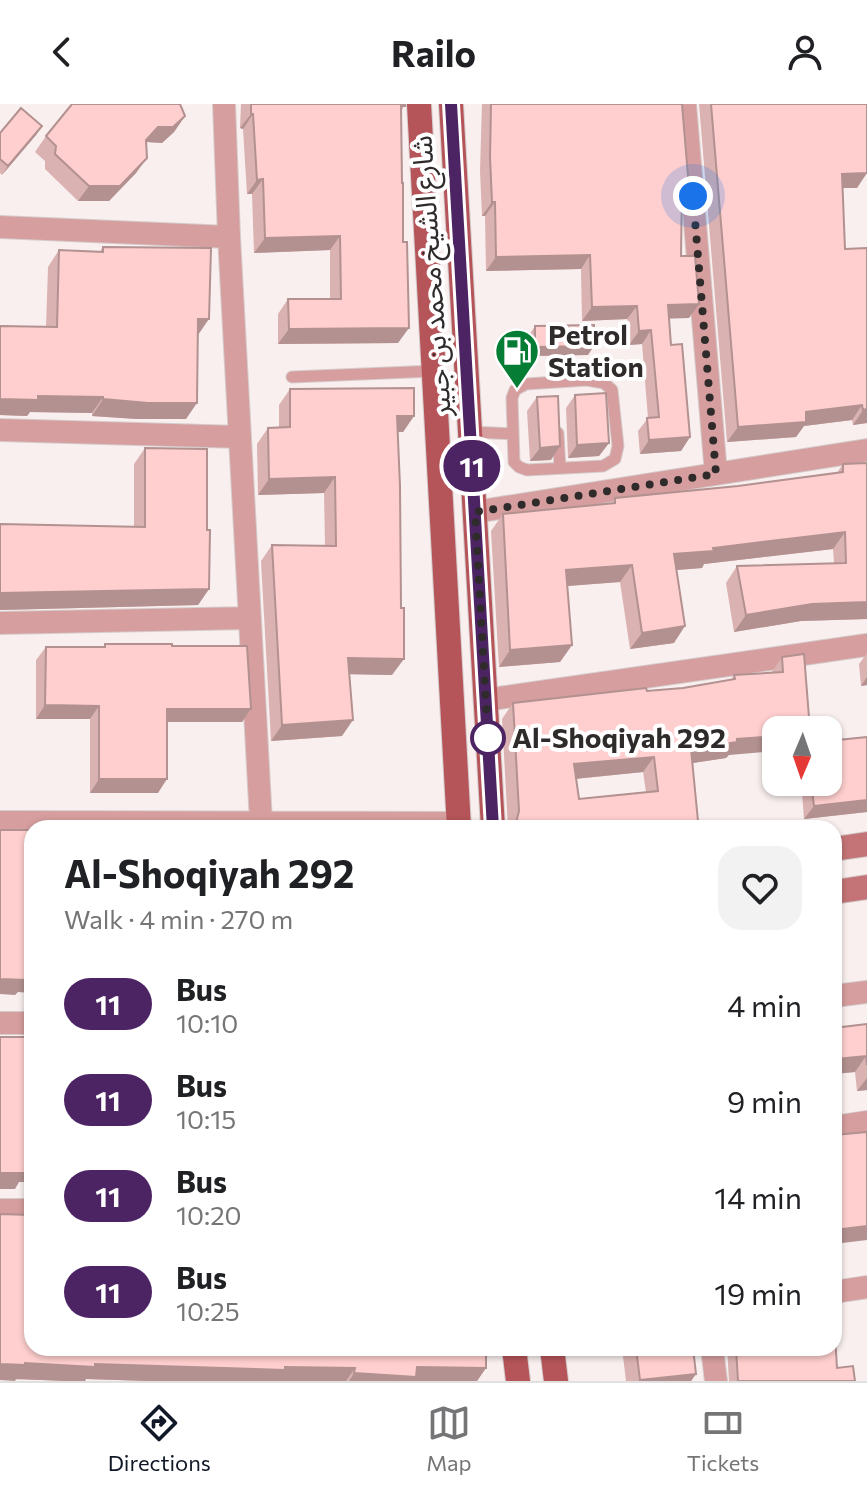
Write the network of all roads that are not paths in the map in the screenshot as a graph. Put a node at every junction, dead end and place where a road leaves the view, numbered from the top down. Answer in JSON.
{"nodes":[{"id":1,"x":224,"y":104,"type":"edge"},
{"id":2,"x":419,"y":104,"type":"edge"},
{"id":3,"x":451,"y":104,"type":"edge"},
{"id":4,"x":685,"y":104,"type":"edge"},
{"id":5,"x":0,"y":227,"type":"edge"},
{"id":6,"x":229,"y":237,"type":"junction"},
{"id":7,"x":434,"y":371,"type":"junction"},
{"id":8,"x":292,"y":377,"type":"dead end"},
{"id":9,"x":556,"y":382,"type":"junction"},
{"id":10,"x":556,"y":397,"type":"edge"},
{"id":11,"x":558,"y":425,"type":"edge"},
{"id":12,"x":0,"y":430,"type":"edge"},
{"id":13,"x":471,"y":432,"type":"junction"},
{"id":14,"x":513,"y":434,"type":"junction"},
{"id":15,"x":240,"y":437,"type":"junction"},
{"id":16,"x":867,"y":450,"type":"edge"},
{"id":17,"x":560,"y":468,"type":"junction"},
{"id":18,"x":716,"y":474,"type":"junction"},
{"id":19,"x":475,"y":512,"type":"junction"},
{"id":20,"x":250,"y":618,"type":"junction"},
{"id":21,"x":0,"y":623,"type":"edge"},
{"id":22,"x":867,"y":645,"type":"edge"},
{"id":23,"x":485,"y":700,"type":"junction"},
{"id":24,"x":261,"y":820,"type":"edge"},
{"id":25,"x":459,"y":820,"type":"edge"},
{"id":26,"x":492,"y":820,"type":"edge"},
{"id":27,"x":0,"y":822,"type":"edge"},
{"id":28,"x":24,"y":822,"type":"edge"},
{"id":29,"x":867,"y":844,"type":"edge"},
{"id":30,"x":842,"y":848,"type":"edge"},
{"id":31,"x":867,"y":887,"type":"edge"},
{"id":32,"x":842,"y":891,"type":"edge"},
{"id":33,"x":867,"y":992,"type":"edge"},
{"id":34,"x":842,"y":995,"type":"edge"},
{"id":35,"x":0,"y":1023,"type":"edge"},
{"id":36,"x":24,"y":1023,"type":"edge"},
{"id":37,"x":867,"y":1122,"type":"edge"},
{"id":38,"x":842,"y":1126,"type":"edge"},
{"id":39,"x":0,"y":1210,"type":"edge"},
{"id":40,"x":24,"y":1210,"type":"edge"},
{"id":41,"x":867,"y":1287,"type":"edge"},
{"id":42,"x":842,"y":1291,"type":"edge"},
{"id":43,"x":515,"y":1356,"type":"edge"},
{"id":44,"x":553,"y":1356,"type":"edge"},
{"id":45,"x":713,"y":1356,"type":"edge"},
{"id":46,"x":518,"y":1381,"type":"edge"},
{"id":47,"x":556,"y":1381,"type":"edge"},
{"id":48,"x":716,"y":1381,"type":"edge"}],
"edges":[{"from":1,"to":6,"type":"street"},
{"from":2,"to":7,"type":"main road","name":"شارع الشيخ محمد بن جبير"},
{"from":3,"to":13,"type":"main road","name":"شارع الشيخ محمد بن جبير"},
{"from":4,"to":18,"type":"street"},
{"from":5,"to":6,"type":"street"},
{"from":6,"to":15,"type":"street"},
{"from":7,"to":8,"type":"lane"},
{"from":7,"to":25,"type":"main road","name":"شارع الشيخ محمد بن جبير"},
{"from":9,"to":10,"type":"lane"},
{"from":9,"to":14,"type":"lane"},
{"from":9,"to":17,"type":"lane"},
{"from":11,"to":17,"type":"lane"},
{"from":12,"to":15,"type":"street"},
{"from":13,"to":14,"type":"lane"},
{"from":13,"to":19,"type":"main road","name":"شارع الشيخ محمد بن جبير"},
{"from":14,"to":17,"type":"lane"},
{"from":15,"to":20,"type":"street"},
{"from":16,"to":18,"type":"street"},
{"from":18,"to":19,"type":"street"},
{"from":19,"to":23,"type":"main road","name":"شارع الشيخ محمد بن جبير"},
{"from":20,"to":21,"type":"street"},
{"from":20,"to":24,"type":"street"},
{"from":22,"to":23,"type":"street"},
{"from":23,"to":26,"type":"main road","name":"شارع الشيخ محمد بن جبير"},
{"from":27,"to":28,"type":"street"},
{"from":29,"to":30,"type":"main road"},
{"from":31,"to":32,"type":"main road"},
{"from":33,"to":34,"type":"street"},
{"from":35,"to":36,"type":"street"},
{"from":37,"to":38,"type":"street"},
{"from":39,"to":40,"type":"street"},
{"from":41,"to":42,"type":"street"},
{"from":43,"to":46,"type":"main road"},
{"from":44,"to":47,"type":"main road"},
{"from":45,"to":48,"type":"street"}]}
